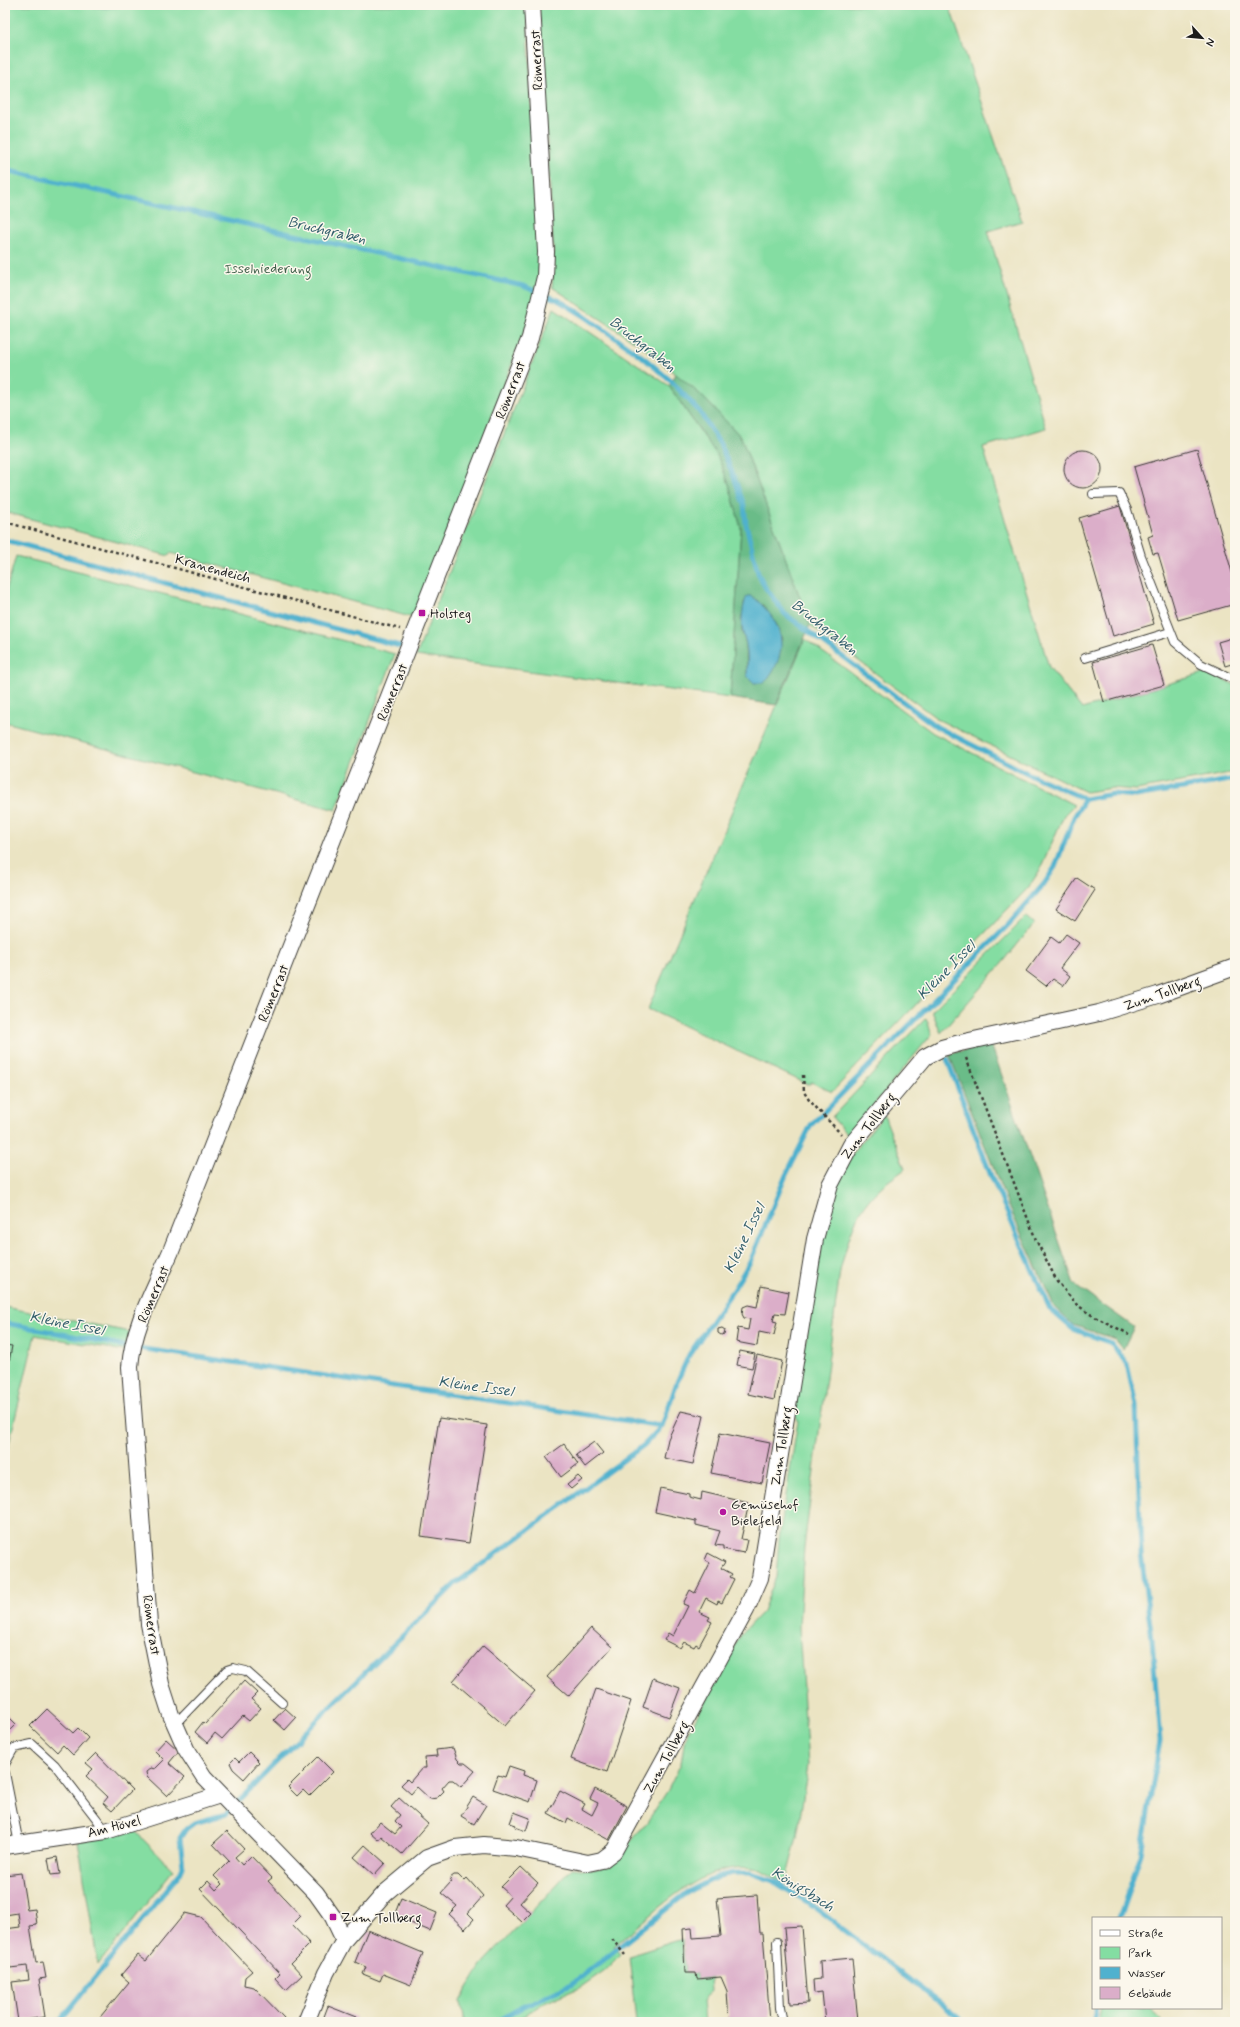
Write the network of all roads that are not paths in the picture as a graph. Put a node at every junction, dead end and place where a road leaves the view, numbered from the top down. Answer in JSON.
{"nodes":[{"id":1,"x":532,"y":5,"type":"edge"},
{"id":2,"x":1093,"y":494,"type":"dead end"},
{"id":3,"x":1170,"y":632,"type":"junction"},
{"id":4,"x":1085,"y":658,"type":"dead end"},
{"id":5,"x":1235,"y":680,"type":"edge"},
{"id":6,"x":1235,"y":967,"type":"edge"},
{"id":7,"x":282,"y":1703,"type":"dead end"},
{"id":8,"x":175,"y":1724,"type":"junction"},
{"id":9,"x":5,"y":1764,"type":"edge"},
{"id":10,"x":5,"y":1773,"type":"edge"},
{"id":11,"x":229,"y":1803,"type":"junction"},
{"id":12,"x":106,"y":1831,"type":"junction"},
{"id":13,"x":12,"y":1845,"type":"edge"},
{"id":14,"x":344,"y":1940,"type":"junction"},
{"id":15,"x":777,"y":1942,"type":"dead end"},
{"id":16,"x":306,"y":2022,"type":"edge"},
{"id":17,"x":783,"y":2022,"type":"edge"}],
"edges":[{"from":1,"to":8,"type":"street","name":"Römerrast"},
{"from":2,"to":3,"type":"lane"},
{"from":3,"to":4,"type":"lane"},
{"from":3,"to":5,"type":"lane"},
{"from":6,"to":14,"type":"street","name":"Zum Tollberg"},
{"from":7,"to":8,"type":"lane"},
{"from":8,"to":11,"type":"street","name":"Römerrast"},
{"from":9,"to":12,"type":"lane"},
{"from":10,"to":13,"type":"lane"},
{"from":11,"to":12,"type":"street","name":"Am Hövel"},
{"from":11,"to":14,"type":"street","name":"Römerrast"},
{"from":12,"to":13,"type":"street","name":"Am Hövel"},
{"from":14,"to":16,"type":"street","name":"Zum Tollberg"},
{"from":15,"to":17,"type":"lane"}]}
